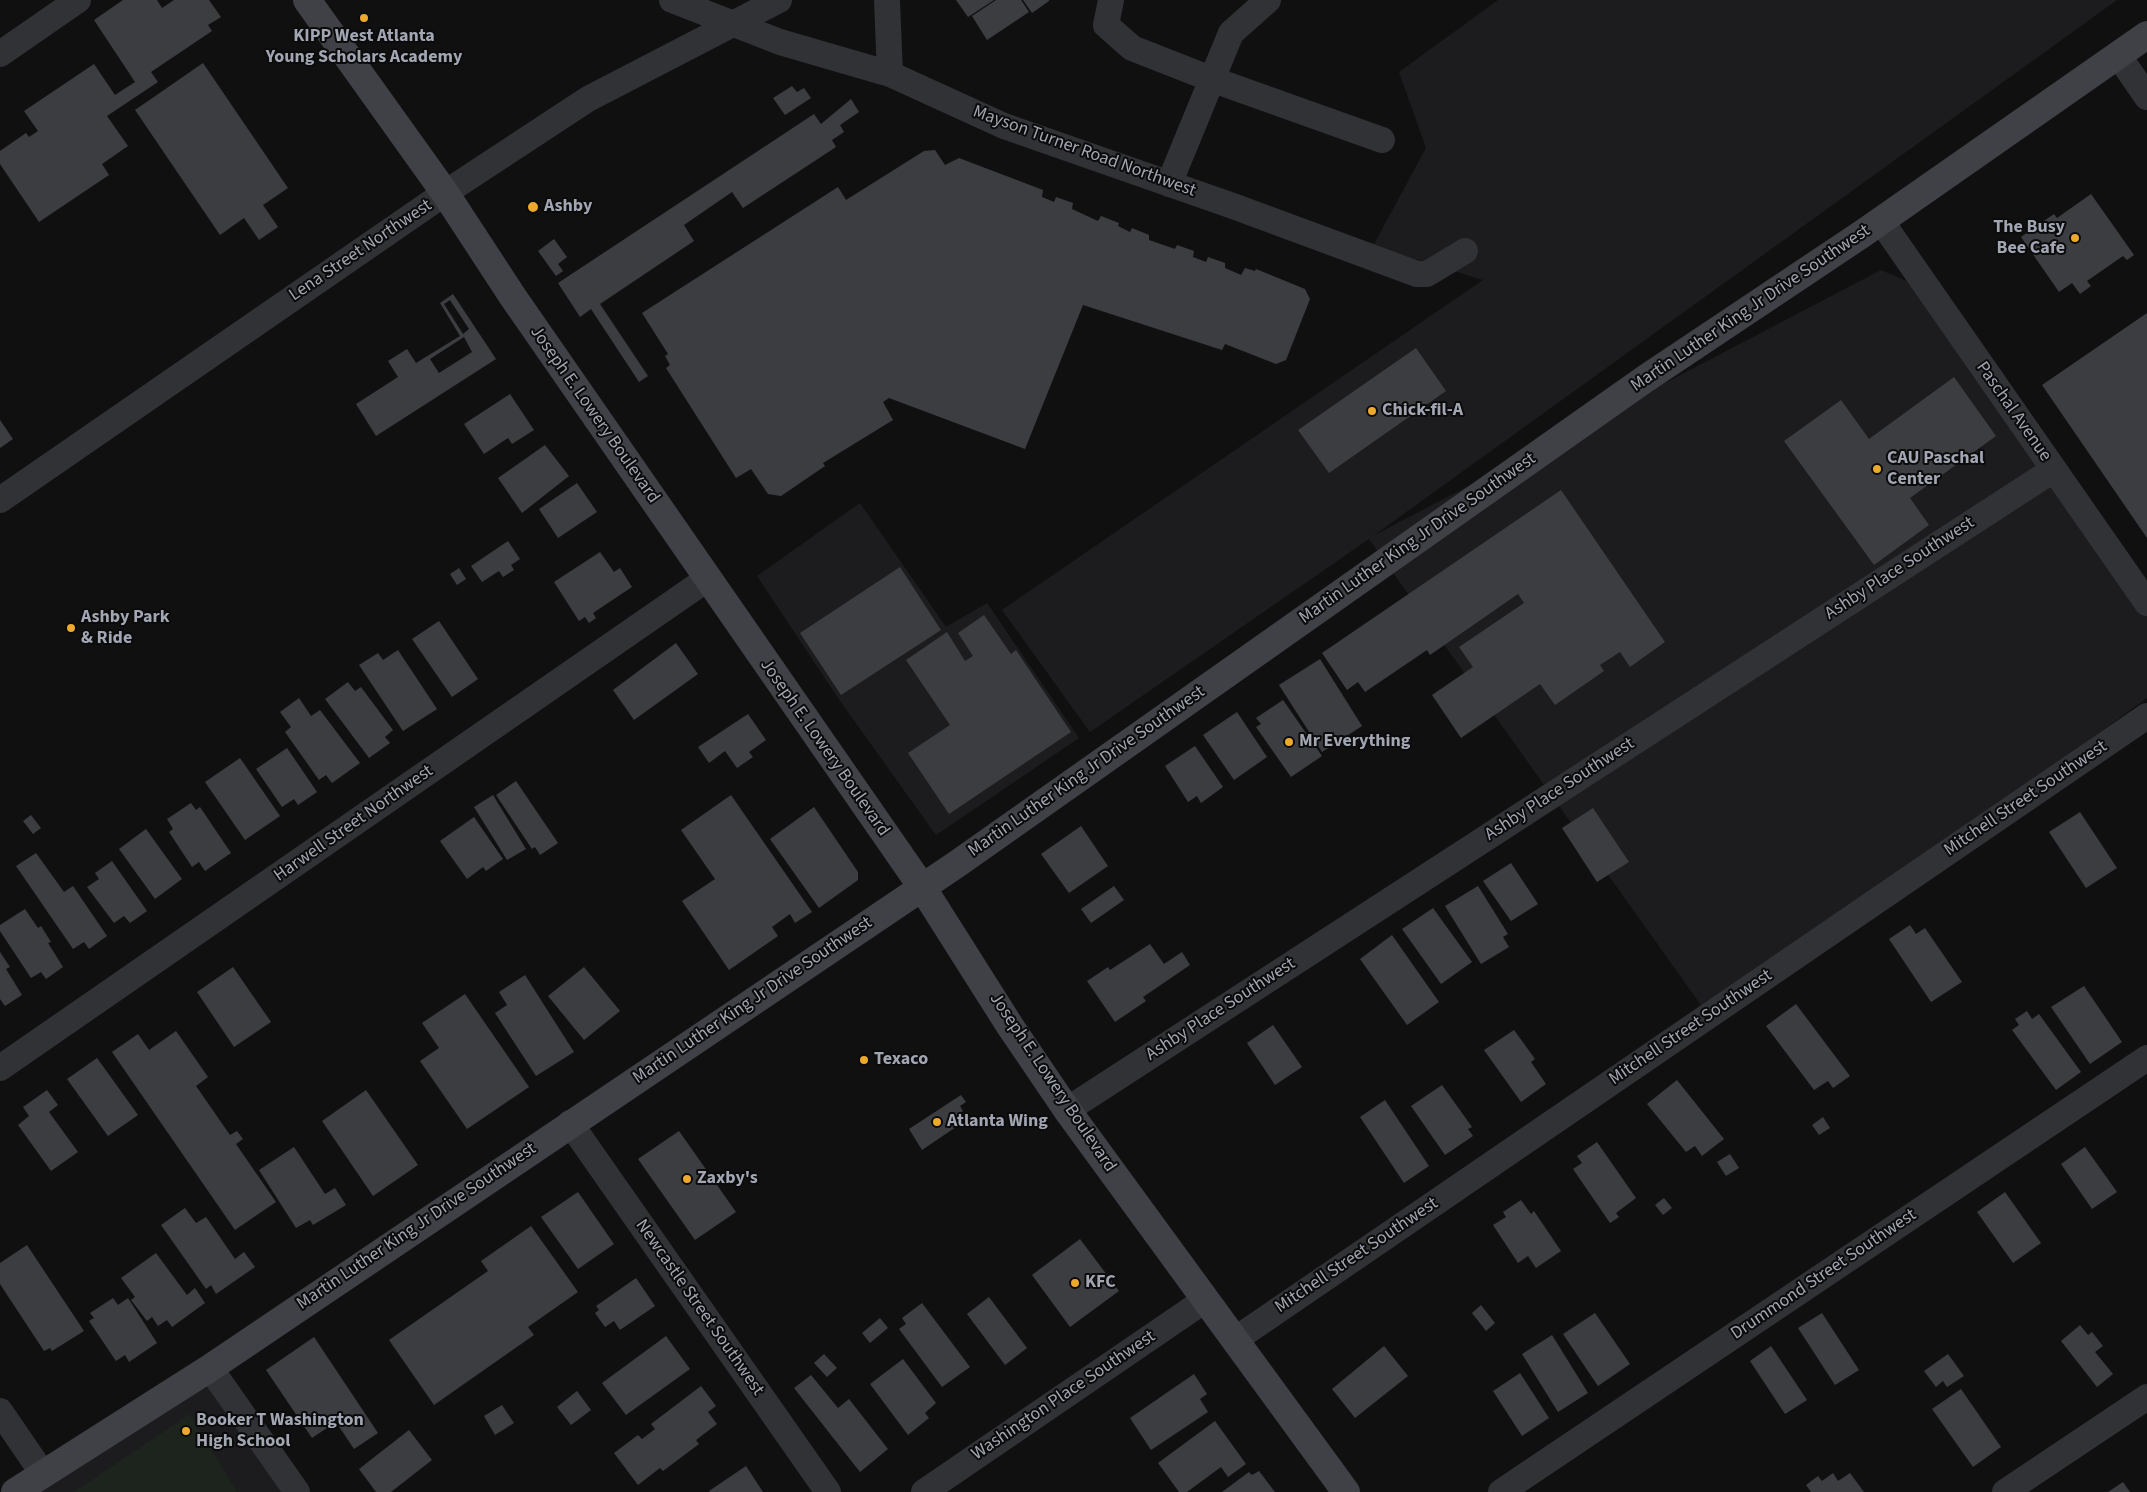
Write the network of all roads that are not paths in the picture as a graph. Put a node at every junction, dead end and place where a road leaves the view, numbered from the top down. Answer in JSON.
{"nodes":[{"id":1,"x":78,"y":0,"type":"edge"},
{"id":2,"x":307,"y":0,"type":"edge"},
{"id":3,"x":672,"y":0,"type":"edge"},
{"id":4,"x":779,"y":0,"type":"edge"},
{"id":5,"x":886,"y":0,"type":"edge"},
{"id":6,"x":1111,"y":0,"type":"edge"},
{"id":7,"x":1268,"y":0,"type":"edge"},
{"id":8,"x":734,"y":24,"type":"junction"},
{"id":9,"x":2147,"y":35,"type":"edge"},
{"id":10,"x":0,"y":54,"type":"edge"},
{"id":11,"x":2118,"y":55,"type":"junction"},
{"id":12,"x":890,"y":74,"type":"junction"},
{"id":13,"x":1210,"y":79,"type":"junction"},
{"id":14,"x":2147,"y":97,"type":"edge"},
{"id":15,"x":1382,"y":140,"type":"dead end"},
{"id":16,"x":1169,"y":184,"type":"junction"},
{"id":17,"x":445,"y":194,"type":"junction"},
{"id":18,"x":1881,"y":220,"type":"junction"},
{"id":19,"x":1465,"y":251,"type":"dead end"},
{"id":20,"x":2053,"y":470,"type":"junction"},
{"id":21,"x":0,"y":500,"type":"edge"},
{"id":22,"x":707,"y":579,"type":"junction"},
{"id":23,"x":2147,"y":603,"type":"edge"},
{"id":24,"x":2147,"y":716,"type":"edge"},
{"id":25,"x":922,"y":887,"type":"junction"},
{"id":26,"x":2147,"y":1058,"type":"edge"},
{"id":27,"x":0,"y":1068,"type":"edge"},
{"id":28,"x":1067,"y":1110,"type":"junction"},
{"id":29,"x":570,"y":1123,"type":"junction"},
{"id":30,"x":1205,"y":1300,"type":"junction"},
{"id":31,"x":1236,"y":1339,"type":"junction"},
{"id":32,"x":210,"y":1368,"type":"junction"},
{"id":33,"x":2147,"y":1397,"type":"edge"},
{"id":34,"x":0,"y":1411,"type":"edge"},
{"id":35,"x":43,"y":1474,"type":"junction"},
{"id":36,"x":15,"y":1492,"type":"edge"},
{"id":37,"x":297,"y":1492,"type":"edge"},
{"id":38,"x":828,"y":1492,"type":"edge"},
{"id":39,"x":924,"y":1492,"type":"edge"},
{"id":40,"x":1346,"y":1492,"type":"edge"},
{"id":41,"x":1501,"y":1492,"type":"edge"},
{"id":42,"x":2005,"y":1492,"type":"edge"}],
"edges":[{"from":1,"to":10,"type":"street"},
{"from":2,"to":17,"type":"main road","name":"Joseph E. Lowery Boulevard"},
{"from":3,"to":8,"type":"street","name":"Mayson Turner Road Northwest"},
{"from":4,"to":8,"type":"street","name":"Lena Street Northwest"},
{"from":5,"to":12,"type":"street"},
{"from":6,"to":13,"type":"street"},
{"from":7,"to":13,"type":"street"},
{"from":8,"to":12,"type":"street","name":"Mayson Turner Road Northwest"},
{"from":8,"to":17,"type":"street","name":"Lena Street Northwest"},
{"from":9,"to":11,"type":"main road","name":"Martin Luther King Jr Drive Southwest"},
{"from":11,"to":14,"type":"street"},
{"from":11,"to":18,"type":"main road","name":"Martin Luther King Jr Drive Southwest"},
{"from":12,"to":16,"type":"street","name":"Mayson Turner Road Northwest"},
{"from":13,"to":15,"type":"street"},
{"from":13,"to":16,"type":"street"},
{"from":16,"to":19,"type":"street","name":"Mayson Turner Road Northwest"},
{"from":17,"to":21,"type":"street","name":"Lena Street Northwest"},
{"from":17,"to":22,"type":"main road","name":"Joseph E. Lowery Boulevard"},
{"from":18,"to":20,"type":"street","name":"Paschal Avenue"},
{"from":18,"to":25,"type":"main road","name":"Martin Luther King Jr Drive Southwest"},
{"from":20,"to":23,"type":"street","name":"Paschal Avenue"},
{"from":20,"to":28,"type":"street","name":"Ashby Place Southwest"},
{"from":22,"to":25,"type":"main road","name":"Joseph E. Lowery Boulevard"},
{"from":22,"to":27,"type":"street","name":"Harwell Street Northwest"},
{"from":24,"to":31,"type":"street","name":"Mitchell Street Southwest"},
{"from":25,"to":28,"type":"main road","name":"Joseph E. Lowery Boulevard"},
{"from":25,"to":29,"type":"main road","name":"Martin Luther King Jr Drive Southwest"},
{"from":26,"to":41,"type":"street","name":"Drummond Street Southwest"},
{"from":28,"to":30,"type":"main road","name":"Joseph E. Lowery Boulevard"},
{"from":29,"to":32,"type":"main road","name":"Martin Luther King Jr Drive Southwest"},
{"from":29,"to":38,"type":"street","name":"Newcastle Street Southwest"},
{"from":30,"to":31,"type":"main road","name":"Joseph E. Lowery Boulevard"},
{"from":30,"to":39,"type":"street","name":"Washington Place Southwest"},
{"from":31,"to":40,"type":"main road","name":"Joseph E. Lowery Boulevard"},
{"from":32,"to":35,"type":"main road","name":"Martin Luther King Jr Drive Southwest"},
{"from":32,"to":37,"type":"street"},
{"from":33,"to":42,"type":"street"},
{"from":34,"to":35,"type":"street"},
{"from":35,"to":36,"type":"main road","name":"Martin Luther King Jr Drive Southwest"}]}
